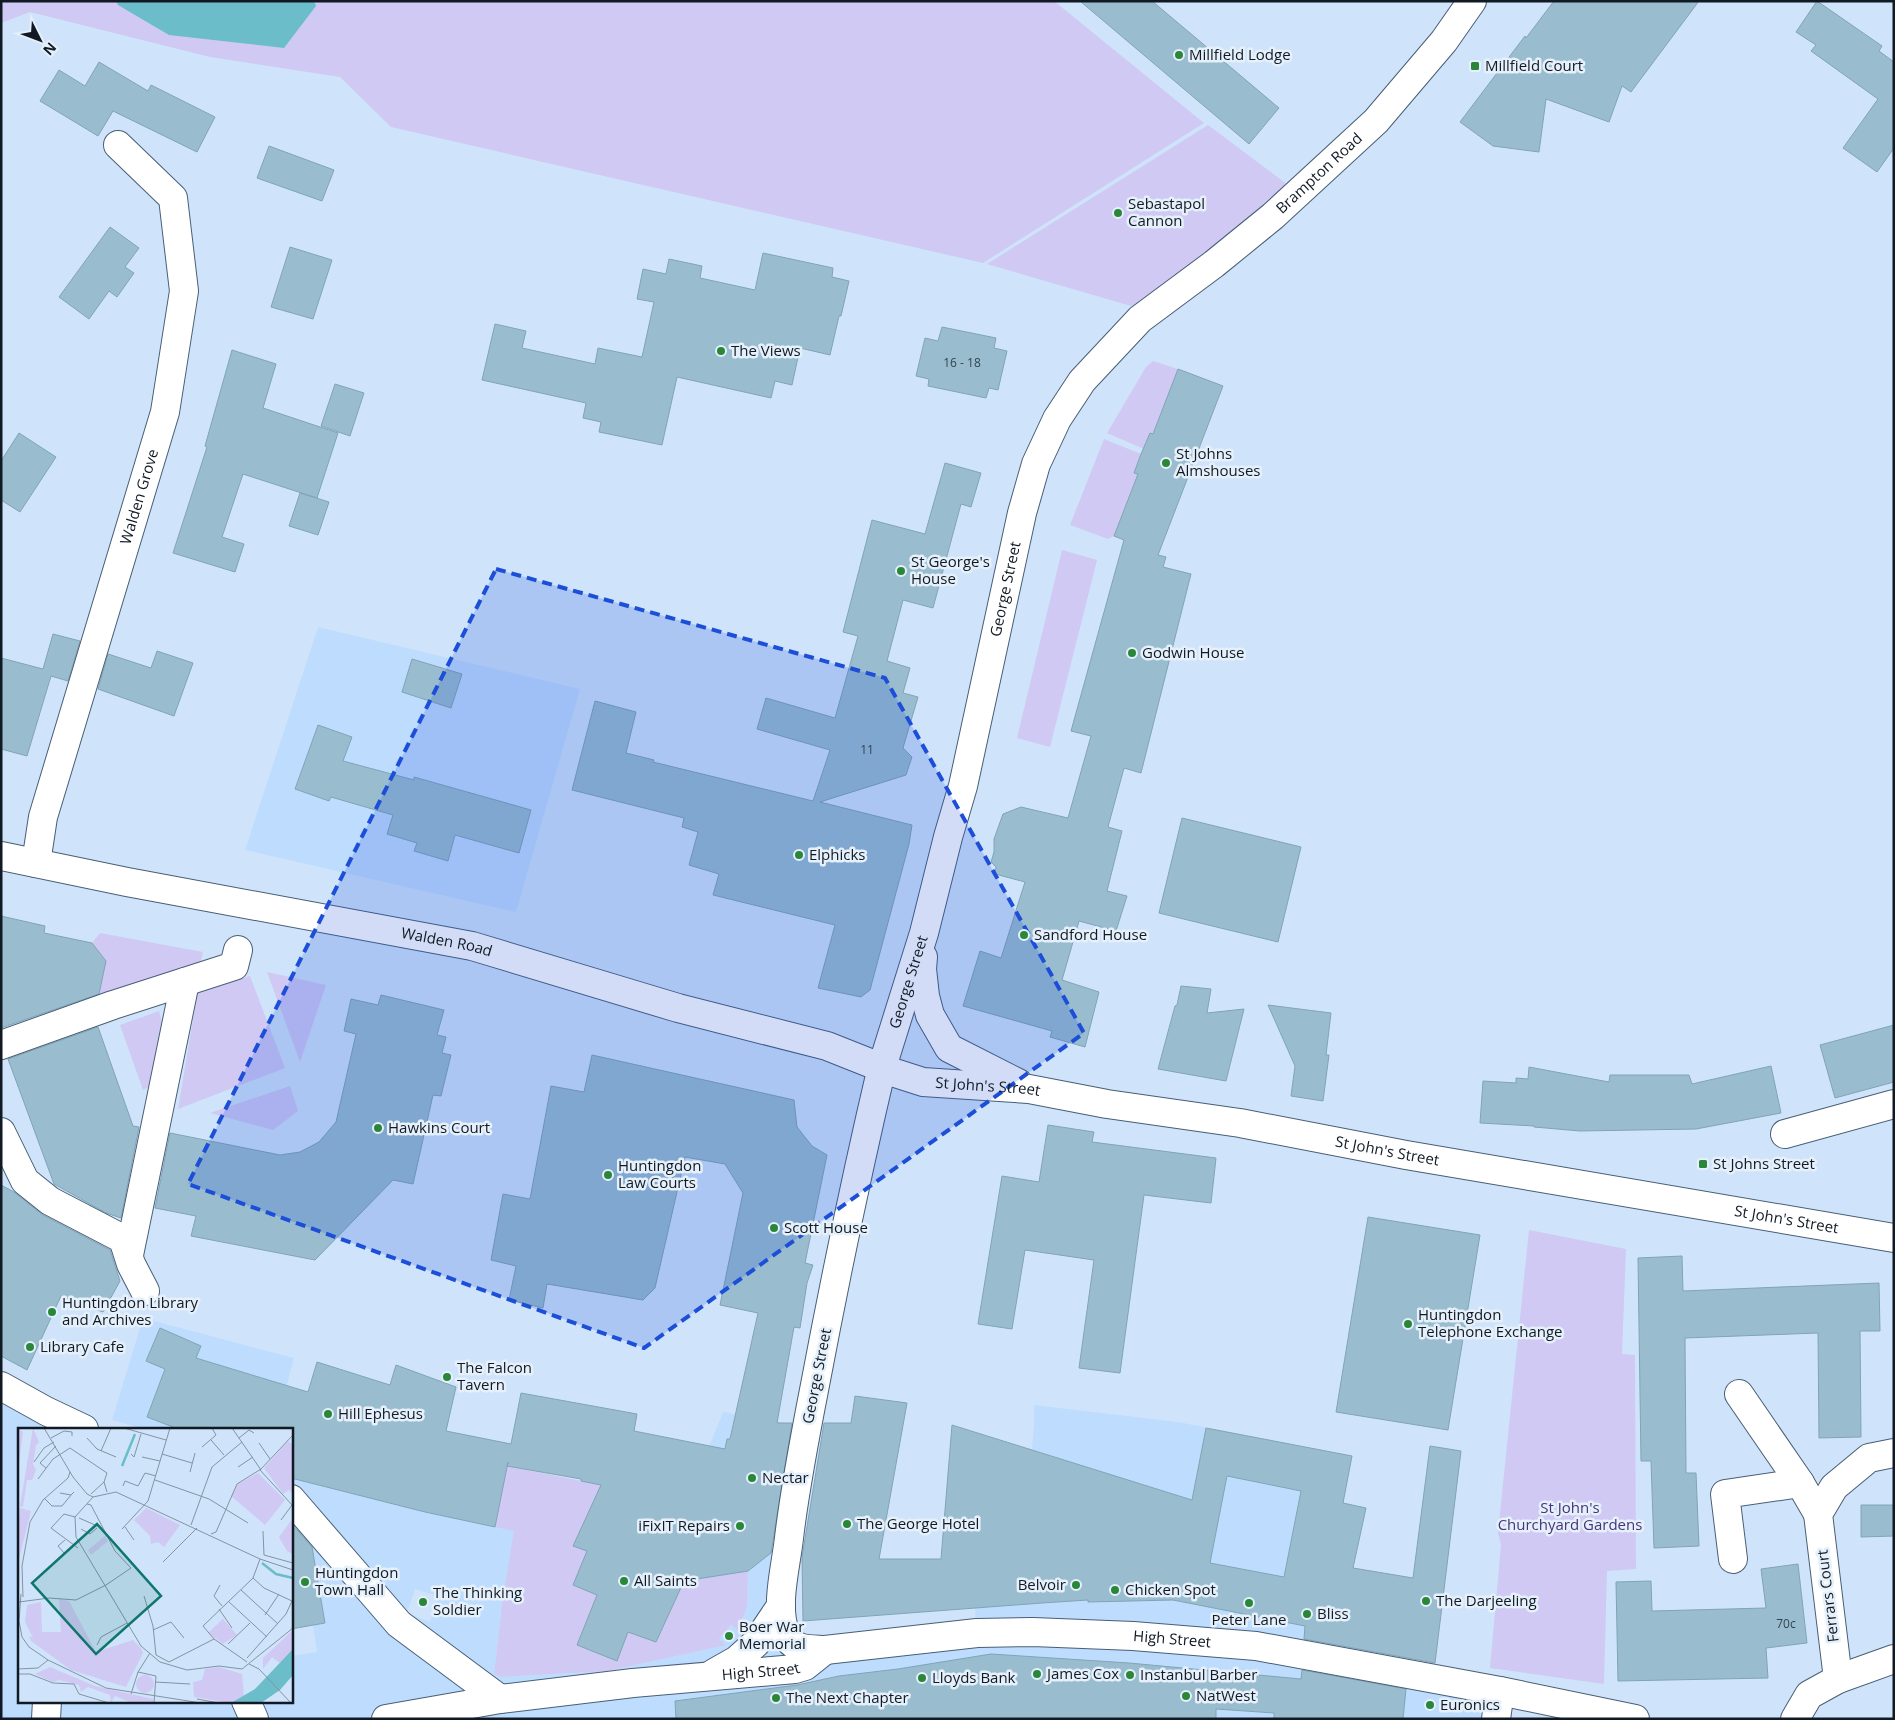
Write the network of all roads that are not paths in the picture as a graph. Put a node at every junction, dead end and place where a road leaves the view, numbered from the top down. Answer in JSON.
{"nodes":[{"id":1,"x":1472,"y":1,"type":"edge"},
{"id":2,"x":118,"y":145,"type":"dead end"},
{"id":3,"x":1140,"y":319,"type":"joint"},
{"id":4,"x":1,"y":856,"type":"edge"},
{"id":5,"x":36,"y":863,"type":"junction"},
{"id":6,"x":924,"y":933,"type":"junction"},
{"id":7,"x":238,"y":950,"type":"dead end"},
{"id":8,"x":185,"y":982,"type":"junction"},
{"id":9,"x":1,"y":1045,"type":"edge"},
{"id":10,"x":889,"y":1070,"type":"junction"},
{"id":11,"x":1029,"y":1089,"type":"junction"},
{"id":12,"x":1894,"y":1104,"type":"edge"},
{"id":13,"x":1,"y":1133,"type":"edge"},
{"id":14,"x":1785,"y":1134,"type":"dead end"},
{"id":15,"x":1894,"y":1238,"type":"edge"},
{"id":16,"x":129,"y":1255,"type":"junction"},
{"id":17,"x":145,"y":1291,"type":"dead end"},
{"id":18,"x":1,"y":1386,"type":"edge"},
{"id":19,"x":1740,"y":1394,"type":"dead end"},
{"id":20,"x":79,"y":1426,"type":"edge"},
{"id":21,"x":1894,"y":1453,"type":"edge"},
{"id":22,"x":1800,"y":1484,"type":"junction"},
{"id":23,"x":292,"y":1500,"type":"edge"},
{"id":24,"x":1818,"y":1514,"type":"junction"},
{"id":25,"x":1733,"y":1559,"type":"dead end"},
{"id":26,"x":781,"y":1606,"type":"junction"},
{"id":27,"x":825,"y":1650,"type":"junction"},
{"id":28,"x":1894,"y":1659,"type":"edge"},
{"id":29,"x":711,"y":1675,"type":"junction"},
{"id":30,"x":1838,"y":1678,"type":"junction"},
{"id":31,"x":1500,"y":1691,"type":"junction"},
{"id":32,"x":500,"y":1699,"type":"junction"},
{"id":33,"x":47,"y":1702,"type":"edge"},
{"id":34,"x":246,"y":1702,"type":"edge"},
{"id":35,"x":46,"y":1719,"type":"edge"},
{"id":36,"x":254,"y":1719,"type":"edge"},
{"id":37,"x":386,"y":1719,"type":"edge"},
{"id":38,"x":1496,"y":1719,"type":"edge"},
{"id":39,"x":1635,"y":1719,"type":"edge"},
{"id":40,"x":1795,"y":1719,"type":"edge"}],
"edges":[{"from":1,"to":3,"type":"street","name":"Brampton Road"},
{"from":2,"to":5,"type":"street","name":"Walden Grove"},
{"from":3,"to":6,"type":"street","name":"George Street"},
{"from":4,"to":5,"type":"street","name":"Walden Road"},
{"from":5,"to":10,"type":"street","name":"Walden Road"},
{"from":6,"to":10,"type":"street","name":"George Street"},
{"from":6,"to":11,"type":"street"},
{"from":7,"to":8,"type":"street"},
{"from":8,"to":9,"type":"street"},
{"from":8,"to":16,"type":"street"},
{"from":10,"to":11,"type":"street","name":"St John's Street"},
{"from":10,"to":26,"type":"street","name":"George Street"},
{"from":11,"to":15,"type":"street","name":"St John's Street"},
{"from":12,"to":14,"type":"street"},
{"from":13,"to":16,"type":"street"},
{"from":16,"to":17,"type":"street"},
{"from":18,"to":20,"type":"street"},
{"from":19,"to":22,"type":"street","name":"Ferrars Court"},
{"from":21,"to":24,"type":"street"},
{"from":22,"to":24,"type":"street","name":"Ferrars Court"},
{"from":22,"to":25,"type":"street"},
{"from":23,"to":32,"type":"street"},
{"from":24,"to":30,"type":"street","name":"Ferrars Court"},
{"from":26,"to":27,"type":"street","name":"George Street"},
{"from":26,"to":29,"type":"street","name":"High Street"},
{"from":27,"to":29,"type":"street","name":"High Street"},
{"from":27,"to":31,"type":"street","name":"High Street"},
{"from":28,"to":30,"type":"street"},
{"from":29,"to":32,"type":"street","name":"High Street"},
{"from":30,"to":40,"type":"street"},
{"from":31,"to":38,"type":"street"},
{"from":31,"to":39,"type":"street","name":"High Street"},
{"from":32,"to":37,"type":"street","name":"High Street"},
{"from":33,"to":35,"type":"street"},
{"from":34,"to":36,"type":"street"}]}
